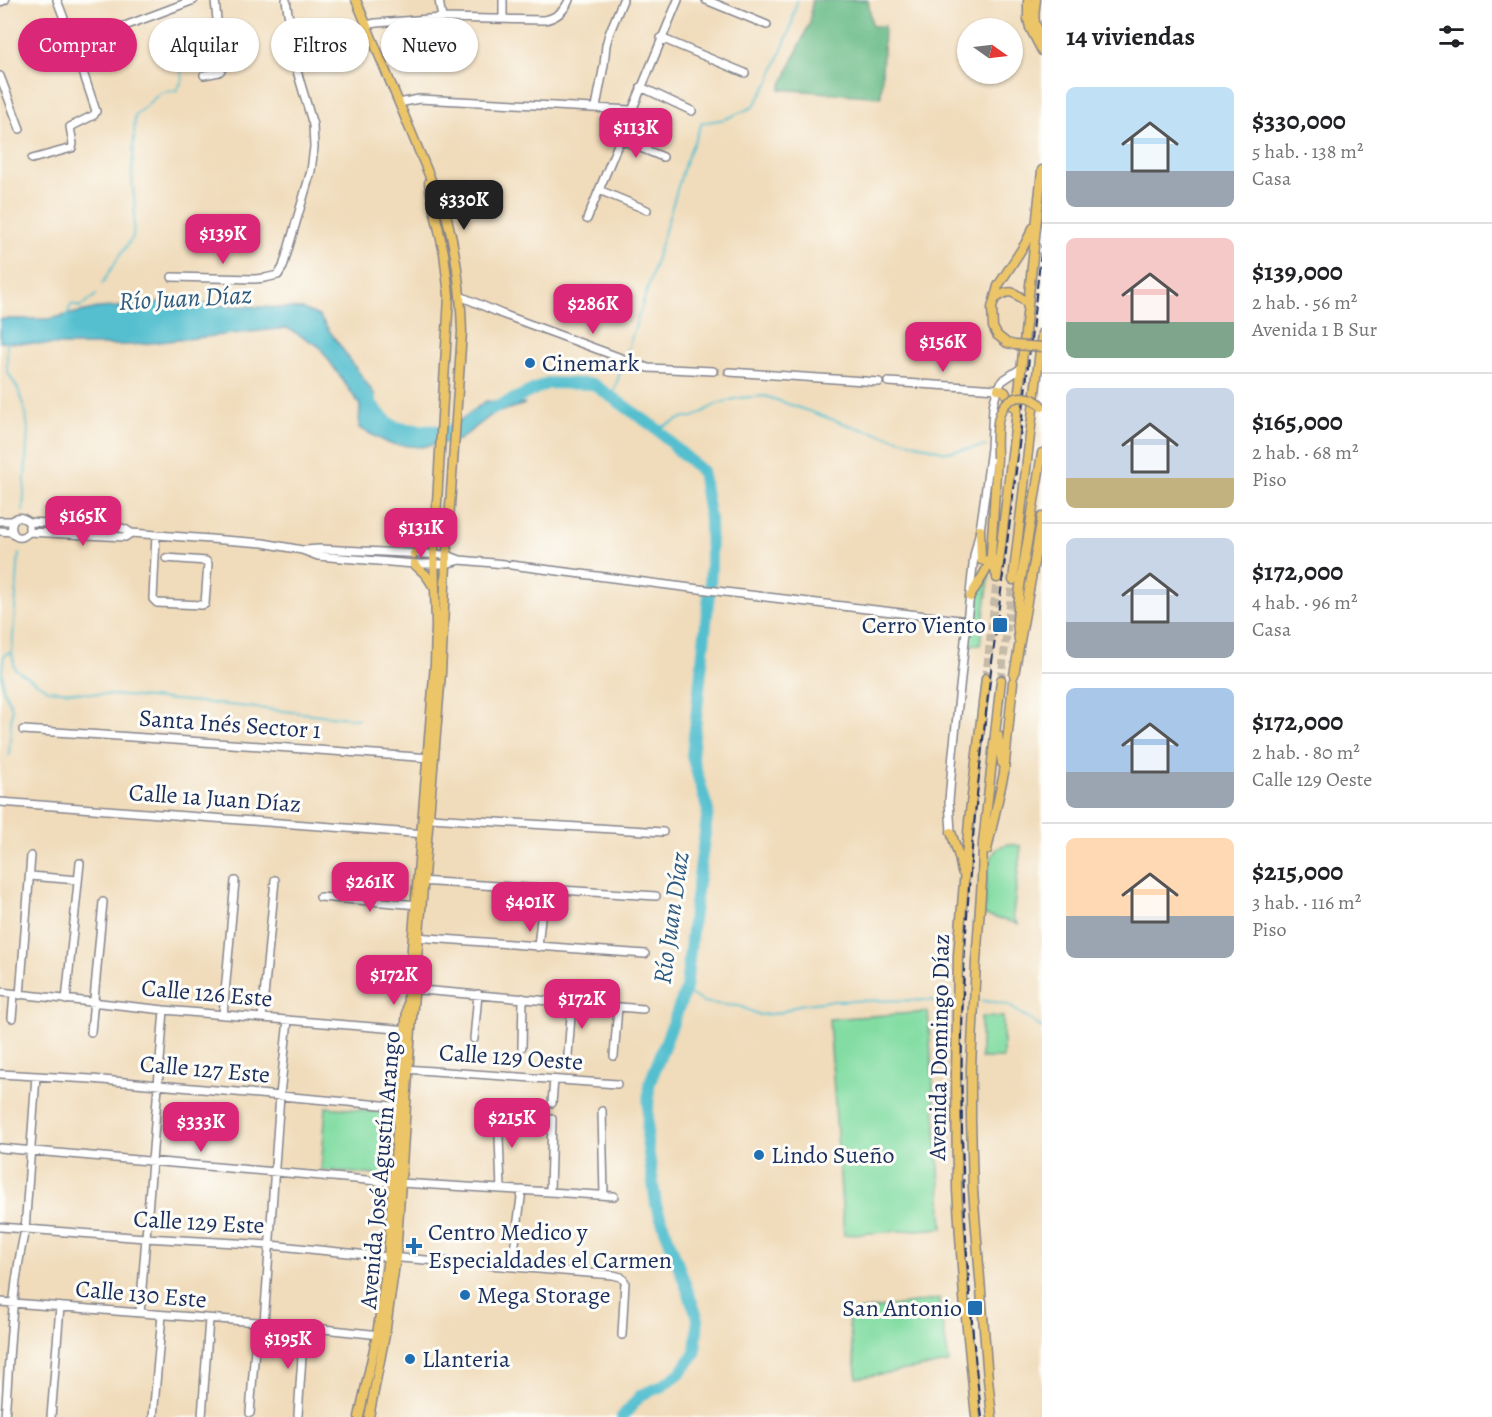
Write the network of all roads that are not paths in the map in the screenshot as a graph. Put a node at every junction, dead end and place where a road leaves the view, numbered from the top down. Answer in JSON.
{"nodes":[{"id":1,"x":5,"y":0,"type":"edge"},
{"id":2,"x":57,"y":0,"type":"edge"},
{"id":3,"x":194,"y":0,"type":"edge"},
{"id":4,"x":215,"y":0,"type":"edge"},
{"id":5,"x":286,"y":0,"type":"edge"},
{"id":6,"x":356,"y":0,"type":"edge"},
{"id":7,"x":439,"y":0,"type":"edge"},
{"id":8,"x":503,"y":0,"type":"edge"},
{"id":9,"x":569,"y":0,"type":"edge"},
{"id":10,"x":623,"y":0,"type":"edge"},
{"id":11,"x":678,"y":0,"type":"edge"},
{"id":12,"x":706,"y":0,"type":"edge"},
{"id":13,"x":1028,"y":0,"type":"edge"},
{"id":14,"x":1036,"y":0,"type":"edge"},
{"id":15,"x":0,"y":2,"type":"edge"},
{"id":16,"x":64,"y":18,"type":"edge"},
{"id":17,"x":363,"y":18,"type":"edge"},
{"id":18,"x":442,"y":18,"type":"edge"},
{"id":19,"x":478,"y":19,"type":"edge"},
{"id":20,"x":503,"y":19,"type":"junction"},
{"id":21,"x":137,"y":21,"type":"edge"},
{"id":22,"x":767,"y":25,"type":"dead end"},
{"id":23,"x":369,"y":32,"type":"edge"},
{"id":24,"x":1042,"y":35,"type":"edge"},
{"id":25,"x":661,"y":38,"type":"junction"},
{"id":26,"x":1042,"y":51,"type":"edge"},
{"id":27,"x":83,"y":72,"type":"edge"},
{"id":28,"x":745,"y":74,"type":"dead end"},
{"id":29,"x":204,"y":75,"type":"dead end"},
{"id":30,"x":0,"y":76,"type":"edge"},
{"id":31,"x":640,"y":87,"type":"junction"},
{"id":32,"x":399,"y":104,"type":"junction"},
{"id":33,"x":596,"y":107,"type":"junction"},
{"id":34,"x":631,"y":110,"type":"junction"},
{"id":35,"x":692,"y":111,"type":"dead end"},
{"id":36,"x":20,"y":129,"type":"dead end"},
{"id":37,"x":620,"y":139,"type":"junction"},
{"id":38,"x":663,"y":157,"type":"dead end"},
{"id":39,"x":32,"y":159,"type":"dead end"},
{"id":40,"x":1042,"y":170,"type":"edge"},
{"id":41,"x":429,"y":176,"type":"junction"},
{"id":42,"x":599,"y":190,"type":"junction"},
{"id":43,"x":647,"y":210,"type":"dead end"},
{"id":44,"x":587,"y":219,"type":"dead end"},
{"id":45,"x":1036,"y":222,"type":"junction"},
{"id":46,"x":447,"y":273,"type":"junction"},
{"id":47,"x":172,"y":276,"type":"dead end"},
{"id":48,"x":460,"y":296,"type":"junction"},
{"id":49,"x":994,"y":299,"type":"junction"},
{"id":50,"x":1028,"y":304,"type":"junction"},
{"id":51,"x":448,"y":315,"type":"junction"},
{"id":52,"x":1042,"y":333,"type":"edge"},
{"id":53,"x":1042,"y":347,"type":"edge"},
{"id":54,"x":1020,"y":369,"type":"junction"},
{"id":55,"x":1042,"y":369,"type":"edge"},
{"id":56,"x":713,"y":371,"type":"tunnel mouth"},
{"id":57,"x":729,"y":372,"type":"tunnel mouth"},
{"id":58,"x":1042,"y":385,"type":"edge"},
{"id":59,"x":998,"y":389,"type":"junction"},
{"id":60,"x":1042,"y":407,"type":"edge"},
{"id":61,"x":1015,"y":429,"type":"junction"},
{"id":62,"x":1042,"y":453,"type":"edge"},
{"id":63,"x":1005,"y":513,"type":"junction"},
{"id":64,"x":1042,"y":517,"type":"edge"},
{"id":65,"x":0,"y":521,"type":"edge"},
{"id":66,"x":13,"y":521,"type":"junction"},
{"id":67,"x":29,"y":522,"type":"junction"},
{"id":68,"x":435,"y":528,"type":"junction"},
{"id":69,"x":0,"y":531,"type":"edge"},
{"id":70,"x":980,"y":531,"type":"junction"},
{"id":71,"x":12,"y":532,"type":"junction"},
{"id":72,"x":29,"y":532,"type":"junction"},
{"id":73,"x":131,"y":533,"type":"junction"},
{"id":74,"x":156,"y":535,"type":"junction"},
{"id":75,"x":302,"y":550,"type":"junction"},
{"id":76,"x":991,"y":553,"type":"junction"},
{"id":77,"x":414,"y":554,"type":"junction"},
{"id":78,"x":434,"y":554,"type":"junction"},
{"id":79,"x":166,"y":558,"type":"dead end"},
{"id":80,"x":447,"y":559,"type":"junction"},
{"id":81,"x":414,"y":564,"type":"junction"},
{"id":82,"x":434,"y":564,"type":"junction"},
{"id":83,"x":1013,"y":580,"type":"tunnel mouth"},
{"id":84,"x":434,"y":589,"type":"junction"},
{"id":85,"x":970,"y":597,"type":"junction"},
{"id":86,"x":968,"y":621,"type":"junction"},
{"id":87,"x":1019,"y":641,"type":"junction"},
{"id":88,"x":986,"y":678,"type":"tunnel mouth"},
{"id":89,"x":1010,"y":678,"type":"junction"},
{"id":90,"x":996,"y":719,"type":"junction"},
{"id":91,"x":23,"y":730,"type":"dead end"},
{"id":92,"x":430,"y":758,"type":"junction"},
{"id":93,"x":1004,"y":772,"type":"junction"},
{"id":94,"x":0,"y":802,"type":"edge"},
{"id":95,"x":429,"y":818,"type":"junction"},
{"id":96,"x":663,"y":832,"type":"dead end"},
{"id":97,"x":951,"y":832,"type":"joint"},
{"id":98,"x":425,"y":834,"type":"junction"},
{"id":99,"x":31,"y":856,"type":"dead end"},
{"id":100,"x":80,"y":863,"type":"dead end"},
{"id":101,"x":30,"y":876,"type":"junction"},
{"id":102,"x":78,"y":880,"type":"junction"},
{"id":103,"x":275,"y":880,"type":"dead end"},
{"id":104,"x":982,"y":880,"type":"junction"},
{"id":105,"x":235,"y":881,"type":"dead end"},
{"id":106,"x":421,"y":881,"type":"junction"},
{"id":107,"x":964,"y":885,"type":"junction"},
{"id":108,"x":544,"y":889,"type":"junction"},
{"id":109,"x":656,"y":896,"type":"dead end"},
{"id":110,"x":320,"y":897,"type":"dead end"},
{"id":111,"x":103,"y":902,"type":"dead end"},
{"id":112,"x":419,"y":905,"type":"junction"},
{"id":113,"x":416,"y":937,"type":"junction"},
{"id":114,"x":538,"y":946,"type":"junction"},
{"id":115,"x":645,"y":954,"type":"dead end"},
{"id":116,"x":412,"y":989,"type":"junction"},
{"id":117,"x":0,"y":992,"type":"edge"},
{"id":118,"x":478,"y":994,"type":"junction"},
{"id":119,"x":17,"y":995,"type":"junction"},
{"id":120,"x":523,"y":998,"type":"junction"},
{"id":121,"x":66,"y":1000,"type":"junction"},
{"id":122,"x":93,"y":1003,"type":"junction"},
{"id":123,"x":572,"y":1003,"type":"junction"},
{"id":124,"x":618,"y":1007,"type":"junction"},
{"id":125,"x":643,"y":1009,"type":"dead end"},
{"id":126,"x":164,"y":1010,"type":"junction"},
{"id":127,"x":223,"y":1015,"type":"junction"},
{"id":128,"x":12,"y":1018,"type":"dead end"},
{"id":129,"x":261,"y":1018,"type":"junction"},
{"id":130,"x":288,"y":1020,"type":"junction"},
{"id":131,"x":408,"y":1030,"type":"junction"},
{"id":132,"x":91,"y":1032,"type":"dead end"},
{"id":133,"x":474,"y":1038,"type":"dead end"},
{"id":134,"x":522,"y":1047,"type":"dead end"},
{"id":135,"x":568,"y":1055,"type":"dead end"},
{"id":136,"x":614,"y":1056,"type":"dead end"},
{"id":137,"x":406,"y":1069,"type":"junction"},
{"id":138,"x":0,"y":1074,"type":"edge"},
{"id":139,"x":36,"y":1076,"type":"junction"},
{"id":140,"x":554,"y":1080,"type":"junction"},
{"id":141,"x":618,"y":1084,"type":"dead end"},
{"id":142,"x":158,"y":1085,"type":"junction"},
{"id":143,"x":280,"y":1095,"type":"junction"},
{"id":144,"x":552,"y":1103,"type":"dead end"},
{"id":145,"x":403,"y":1107,"type":"junction"},
{"id":146,"x":498,"y":1111,"type":"dead end"},
{"id":147,"x":602,"y":1111,"type":"dead end"},
{"id":148,"x":552,"y":1119,"type":"dead end"},
{"id":149,"x":0,"y":1148,"type":"edge"},
{"id":150,"x":30,"y":1150,"type":"junction"},
{"id":151,"x":152,"y":1161,"type":"junction"},
{"id":152,"x":274,"y":1172,"type":"junction"},
{"id":153,"x":397,"y":1182,"type":"junction"},
{"id":154,"x":501,"y":1189,"type":"junction"},
{"id":155,"x":522,"y":1190,"type":"junction"},
{"id":156,"x":550,"y":1192,"type":"junction"},
{"id":157,"x":604,"y":1195,"type":"junction"},
{"id":158,"x":614,"y":1196,"type":"dead end"},
{"id":159,"x":0,"y":1227,"type":"edge"},
{"id":160,"x":25,"y":1230,"type":"junction"},
{"id":161,"x":145,"y":1238,"type":"junction"},
{"id":162,"x":270,"y":1245,"type":"junction"},
{"id":163,"x":392,"y":1257,"type":"junction"},
{"id":164,"x":512,"y":1266,"type":"junction"},
{"id":165,"x":0,"y":1302,"type":"edge"},
{"id":166,"x":14,"y":1304,"type":"junction"},
{"id":167,"x":60,"y":1307,"type":"junction"},
{"id":168,"x":140,"y":1313,"type":"junction"},
{"id":169,"x":162,"y":1316,"type":"junction"},
{"id":170,"x":209,"y":1319,"type":"junction"},
{"id":171,"x":261,"y":1323,"type":"junction"},
{"id":172,"x":304,"y":1327,"type":"junction"},
{"id":173,"x":381,"y":1335,"type":"junction"},
{"id":174,"x":622,"y":1335,"type":"dead end"},
{"id":175,"x":988,"y":1379,"type":"junction"},
{"id":176,"x":250,"y":1413,"type":"dead end"},
{"id":177,"x":298,"y":1415,"type":"dead end"},
{"id":178,"x":975,"y":1416,"type":"edge"},
{"id":179,"x":6,"y":1417,"type":"edge"},
{"id":180,"x":51,"y":1417,"type":"edge"},
{"id":181,"x":153,"y":1417,"type":"edge"},
{"id":182,"x":202,"y":1417,"type":"edge"},
{"id":183,"x":359,"y":1417,"type":"edge"},
{"id":184,"x":369,"y":1417,"type":"edge"},
{"id":185,"x":992,"y":1417,"type":"edge"},
{"id":186,"x":998,"y":1417,"type":"edge"}],
"edges":[{"from":1,"to":15,"type":"street"},
{"from":2,"to":16,"type":"street"},
{"from":3,"to":21,"type":"street"},
{"from":4,"to":29,"type":"street"},
{"from":5,"to":47,"type":"street"},
{"from":6,"to":17,"type":"main road","name":"Avenida José Agustín Arango"},
{"from":7,"to":18,"type":"street"},
{"from":8,"to":20,"type":"street"},
{"from":9,"to":20,"type":"street"},
{"from":10,"to":33,"type":"street"},
{"from":11,"to":25,"type":"street"},
{"from":12,"to":22,"type":"street"},
{"from":13,"to":26,"type":"main road"},
{"from":14,"to":24,"type":"main road"},
{"from":19,"to":20,"type":"street"},
{"from":23,"to":32,"type":"main road","name":"Avenida José Agustín Arango"},
{"from":25,"to":28,"type":"street"},
{"from":25,"to":31,"type":"street"},
{"from":27,"to":39,"type":"street"},
{"from":30,"to":36,"type":"street"},
{"from":31,"to":34,"type":"street"},
{"from":31,"to":35,"type":"street"},
{"from":32,"to":33,"type":"street"},
{"from":32,"to":41,"type":"main road","name":"Avenida José Agustín Arango"},
{"from":33,"to":34,"type":"street"},
{"from":34,"to":37,"type":"street"},
{"from":37,"to":38,"type":"street"},
{"from":37,"to":42,"type":"street"},
{"from":40,"to":45,"type":"main road"},
{"from":41,"to":46,"type":"main road","name":"Avenida José Agustín Arango"},
{"from":41,"to":48,"type":"main road","name":"Avenida José Agustín Arango"},
{"from":42,"to":43,"type":"street"},
{"from":42,"to":44,"type":"street"},
{"from":45,"to":49,"type":"main road"},
{"from":45,"to":50,"type":"main road"},
{"from":46,"to":48,"type":"main road"},
{"from":46,"to":51,"type":"main road","name":"Avenida José Agustín Arango"},
{"from":48,"to":51,"type":"main road"},
{"from":48,"to":56,"type":"street"},
{"from":48,"to":80,"type":"main road","name":"Avenida José Agustín Arango"},
{"from":49,"to":50,"type":"main road"},
{"from":49,"to":53,"type":"main road","bridge":true},
{"from":50,"to":54,"type":"main road"},
{"from":51,"to":68,"type":"main road","name":"Avenida José Agustín Arango"},
{"from":52,"to":83,"type":"main road"},
{"from":54,"to":59,"type":"street"},
{"from":54,"to":61,"type":"main road"},
{"from":55,"to":58,"type":"main road"},
{"from":57,"to":59,"type":"street"},
{"from":59,"to":61,"type":"main road"},
{"from":59,"to":70,"type":"street"},
{"from":60,"to":76,"type":"main road","bridge":true},
{"from":61,"to":63,"type":"main road"},
{"from":62,"to":87,"type":"main road"},
{"from":63,"to":76,"type":"main road"},
{"from":63,"to":76,"type":"main road"},
{"from":64,"to":87,"type":"main road"},
{"from":65,"to":66,"type":"street"},
{"from":66,"to":67,"type":"street"},
{"from":66,"to":71,"type":"street"},
{"from":67,"to":72,"type":"street"},
{"from":67,"to":73,"type":"street"},
{"from":68,"to":77,"type":"main road"},
{"from":68,"to":78,"type":"main road","name":"Avenida José Agustín Arango"},
{"from":69,"to":71,"type":"street"},
{"from":70,"to":76,"type":"main road"},
{"from":70,"to":85,"type":"street"},
{"from":71,"to":72,"type":"street"},
{"from":72,"to":73,"type":"street"},
{"from":73,"to":74,"type":"street"},
{"from":74,"to":75,"type":"street"},
{"from":74,"to":79,"type":"street"},
{"from":75,"to":77,"type":"street"},
{"from":75,"to":81,"type":"street"},
{"from":76,"to":85,"type":"main road"},
{"from":77,"to":78,"type":"street"},
{"from":78,"to":80,"type":"street"},
{"from":78,"to":82,"type":"main road","name":"Avenida José Agustín Arango"},
{"from":80,"to":82,"type":"street"},
{"from":80,"to":86,"type":"street"},
{"from":80,"to":92,"type":"main road","name":"Avenida José Agustín Arango"},
{"from":81,"to":82,"type":"street"},
{"from":81,"to":84,"type":"main road"},
{"from":82,"to":84,"type":"main road","name":"Avenida José Agustín Arango"},
{"from":84,"to":92,"type":"main road","name":"Avenida José Agustín Arango"},
{"from":85,"to":86,"type":"street"},
{"from":86,"to":97,"type":"street"},
{"from":87,"to":89,"type":"main road"},
{"from":88,"to":107,"type":"main road","name":"Avenida Domingo Díaz"},
{"from":89,"to":90,"type":"main road"},
{"from":89,"to":93,"type":"main road"},
{"from":90,"to":93,"type":"main road"},
{"from":90,"to":104,"type":"main road","name":"Avenida Domingo Díaz"},
{"from":91,"to":92,"type":"street","name":"Santa Inés Sector 1"},
{"from":92,"to":95,"type":"main road","name":"Avenida José Agustín Arango"},
{"from":92,"to":98,"type":"main road","name":"Avenida José Agustín Arango"},
{"from":93,"to":104,"type":"main road"},
{"from":94,"to":98,"type":"street","name":"Calle 1a Juan Díaz"},
{"from":95,"to":96,"type":"street"},
{"from":95,"to":98,"type":"main road","name":"Avenida José Agustín Arango"},
{"from":97,"to":107,"type":"main road"},
{"from":98,"to":106,"type":"main road","name":"Avenida José Agustín Arango"},
{"from":99,"to":101,"type":"street"},
{"from":100,"to":102,"type":"street"},
{"from":101,"to":102,"type":"street"},
{"from":101,"to":119,"type":"street"},
{"from":102,"to":121,"type":"street"},
{"from":103,"to":129,"type":"street"},
{"from":104,"to":175,"type":"main road","name":"Avenida Domingo Díaz"},
{"from":105,"to":127,"type":"street"},
{"from":106,"to":108,"type":"street"},
{"from":106,"to":112,"type":"main road","name":"Avenida José Agustín Arango"},
{"from":107,"to":178,"type":"main road","name":"Avenida Domingo Díaz"},
{"from":108,"to":109,"type":"street"},
{"from":108,"to":114,"type":"street"},
{"from":110,"to":112,"type":"street"},
{"from":111,"to":122,"type":"street"},
{"from":112,"to":113,"type":"main road","name":"Avenida José Agustín Arango"},
{"from":113,"to":114,"type":"street"},
{"from":113,"to":116,"type":"main road","name":"Avenida José Agustín Arango"},
{"from":114,"to":115,"type":"street"},
{"from":116,"to":118,"type":"street"},
{"from":116,"to":131,"type":"main road","name":"Avenida José Agustín Arango"},
{"from":117,"to":119,"type":"street","name":"Calle 126 Este"},
{"from":118,"to":120,"type":"street"},
{"from":118,"to":133,"type":"street"},
{"from":119,"to":121,"type":"street","name":"Calle 126 Este"},
{"from":119,"to":128,"type":"street"},
{"from":120,"to":123,"type":"street"},
{"from":120,"to":134,"type":"street"},
{"from":121,"to":122,"type":"street","name":"Calle 126 Este"},
{"from":122,"to":126,"type":"street","name":"Calle 126 Este"},
{"from":122,"to":132,"type":"street"},
{"from":123,"to":124,"type":"street"},
{"from":123,"to":135,"type":"street"},
{"from":124,"to":125,"type":"street"},
{"from":124,"to":136,"type":"street"},
{"from":126,"to":127,"type":"street","name":"Calle 126 Este"},
{"from":126,"to":142,"type":"street"},
{"from":127,"to":129,"type":"street","name":"Calle 126 Este"},
{"from":129,"to":130,"type":"street","name":"Calle 126 Este"},
{"from":130,"to":131,"type":"street","name":"Calle 126 Este"},
{"from":130,"to":143,"type":"street"},
{"from":131,"to":137,"type":"main road","name":"Avenida José Agustín Arango"},
{"from":137,"to":140,"type":"street","name":"Calle 129 Oeste"},
{"from":137,"to":145,"type":"main road","name":"Avenida José Agustín Arango"},
{"from":138,"to":139,"type":"street","name":"Calle 127 Este"},
{"from":139,"to":142,"type":"street","name":"Calle 127 Este"},
{"from":139,"to":150,"type":"street"},
{"from":140,"to":141,"type":"street","name":"Calle 129 Oeste"},
{"from":140,"to":144,"type":"street"},
{"from":142,"to":143,"type":"street","name":"Calle 127 Este"},
{"from":142,"to":151,"type":"street"},
{"from":143,"to":145,"type":"street","name":"Calle 127 Este"},
{"from":143,"to":152,"type":"street"},
{"from":145,"to":153,"type":"main road","name":"Avenida José Agustín Arango"},
{"from":146,"to":154,"type":"street"},
{"from":147,"to":157,"type":"street"},
{"from":148,"to":156,"type":"street"},
{"from":149,"to":150,"type":"street"},
{"from":150,"to":151,"type":"street"},
{"from":150,"to":160,"type":"street"},
{"from":151,"to":152,"type":"street"},
{"from":151,"to":161,"type":"street"},
{"from":152,"to":153,"type":"street"},
{"from":152,"to":162,"type":"street"},
{"from":153,"to":154,"type":"street"},
{"from":153,"to":163,"type":"main road","name":"Avenida José Agustín Arango"},
{"from":154,"to":155,"type":"street"},
{"from":155,"to":156,"type":"street"},
{"from":155,"to":164,"type":"street"},
{"from":156,"to":157,"type":"street"},
{"from":157,"to":158,"type":"street"},
{"from":159,"to":160,"type":"street","name":"Calle 129 Este"},
{"from":160,"to":161,"type":"street","name":"Calle 129 Este"},
{"from":160,"to":166,"type":"street"},
{"from":161,"to":162,"type":"street","name":"Calle 129 Este"},
{"from":161,"to":168,"type":"street"},
{"from":162,"to":163,"type":"street","name":"Calle 129 Este"},
{"from":162,"to":171,"type":"street"},
{"from":163,"to":164,"type":"street","name":"Calle 129 Este"},
{"from":163,"to":173,"type":"main road","name":"Avenida José Agustín Arango"},
{"from":164,"to":174,"type":"street","name":"Calle 129 Este"},
{"from":165,"to":166,"type":"street","name":"Calle 130 Este"},
{"from":166,"to":167,"type":"street","name":"Calle 130 Este"},
{"from":166,"to":179,"type":"street"},
{"from":167,"to":168,"type":"street","name":"Calle 130 Este"},
{"from":167,"to":180,"type":"street"},
{"from":168,"to":169,"type":"street","name":"Calle 130 Este"},
{"from":169,"to":170,"type":"street","name":"Calle 130 Este"},
{"from":169,"to":181,"type":"street"},
{"from":170,"to":171,"type":"street","name":"Calle 130 Este"},
{"from":170,"to":182,"type":"street"},
{"from":171,"to":172,"type":"street","name":"Calle 130 Este"},
{"from":171,"to":176,"type":"street"},
{"from":172,"to":173,"type":"street","name":"Calle 130 Este"},
{"from":172,"to":177,"type":"street"},
{"from":173,"to":183,"type":"main road","name":"Avenida José Agustín Arango"},
{"from":173,"to":184,"type":"main road","name":"Avenida José Agustín Arango"},
{"from":175,"to":185,"type":"main road","name":"Avenida Domingo Díaz"},
{"from":175,"to":186,"type":"main road"}]}
